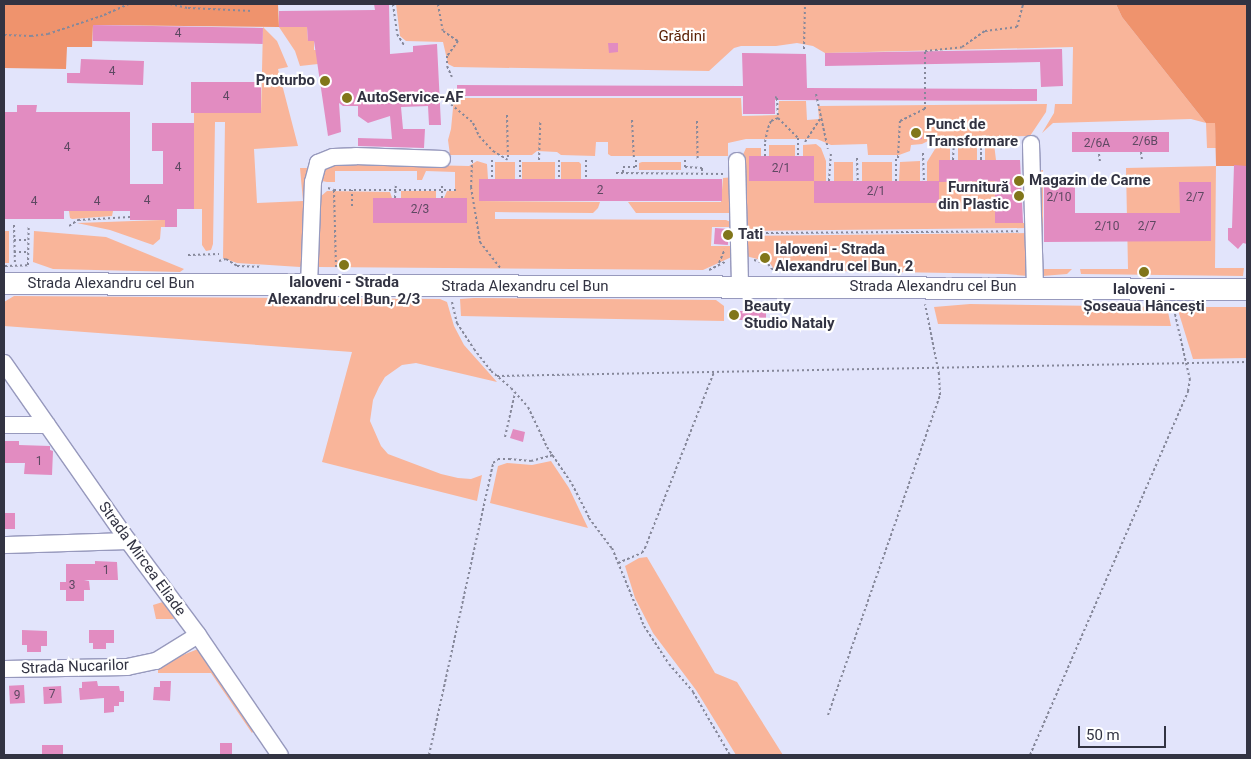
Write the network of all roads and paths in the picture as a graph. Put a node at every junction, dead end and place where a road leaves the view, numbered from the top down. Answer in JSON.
{"nodes":[{"id":1,"x":129,"y":4,"type":"edge"},
{"id":2,"x":170,"y":4,"type":"edge"},
{"id":3,"x":393,"y":4,"type":"edge"},
{"id":4,"x":438,"y":4,"type":"edge"},
{"id":5,"x":804,"y":4,"type":"edge"},
{"id":6,"x":1023,"y":4,"type":"edge"},
{"id":7,"x":253,"y":11,"type":"dead end"},
{"id":8,"x":4,"y":35,"type":"edge"},
{"id":9,"x":404,"y":45,"type":"dead end"},
{"id":10,"x":804,"y":49,"type":"dead end"},
{"id":11,"x":452,"y":77,"type":"dead end"},
{"id":12,"x":816,"y":94,"type":"dead end"},
{"id":13,"x":775,"y":97,"type":"dead end"},
{"id":14,"x":447,"y":101,"type":"dead end"},
{"id":15,"x":506,"y":115,"type":"dead end"},
{"id":16,"x":821,"y":117,"type":"junction"},
{"id":17,"x":778,"y":118,"type":"junction"},
{"id":18,"x":632,"y":120,"type":"dead end"},
{"id":19,"x":697,"y":121,"type":"dead end"},
{"id":20,"x":540,"y":122,"type":"dead end"},
{"id":21,"x":954,"y":140,"type":"dead end"},
{"id":22,"x":981,"y":140,"type":"dead end"},
{"id":23,"x":805,"y":142,"type":"dead end"},
{"id":24,"x":1031,"y":144,"type":"dead end"},
{"id":25,"x":1141,"y":152,"type":"dead end"},
{"id":26,"x":923,"y":153,"type":"dead end"},
{"id":27,"x":1099,"y":154,"type":"dead end"},
{"id":28,"x":765,"y":156,"type":"dead end"},
{"id":29,"x":798,"y":156,"type":"dead end"},
{"id":30,"x":858,"y":158,"type":"dead end"},
{"id":31,"x":442,"y":159,"type":"dead end"},
{"id":32,"x":472,"y":160,"type":"dead end"},
{"id":33,"x":492,"y":160,"type":"dead end"},
{"id":34,"x":520,"y":160,"type":"dead end"},
{"id":35,"x":539,"y":160,"type":"dead end"},
{"id":36,"x":559,"y":160,"type":"dead end"},
{"id":37,"x":586,"y":160,"type":"dead end"},
{"id":38,"x":686,"y":160,"type":"dead end"},
{"id":39,"x":698,"y":160,"type":"dead end"},
{"id":40,"x":953,"y":160,"type":"dead end"},
{"id":41,"x":981,"y":160,"type":"dead end"},
{"id":42,"x":1142,"y":160,"type":"dead end"},
{"id":43,"x":737,"y":161,"type":"dead end"},
{"id":44,"x":1100,"y":162,"type":"dead end"},
{"id":45,"x":616,"y":173,"type":"dead end"},
{"id":46,"x":623,"y":173,"type":"junction"},
{"id":47,"x":702,"y":174,"type":"junction"},
{"id":48,"x":724,"y":174,"type":"dead end"},
{"id":49,"x":492,"y":179,"type":"dead end"},
{"id":50,"x":520,"y":179,"type":"dead end"},
{"id":51,"x":559,"y":179,"type":"dead end"},
{"id":52,"x":586,"y":179,"type":"dead end"},
{"id":53,"x":829,"y":181,"type":"dead end"},
{"id":54,"x":858,"y":181,"type":"dead end"},
{"id":55,"x":896,"y":181,"type":"dead end"},
{"id":56,"x":924,"y":182,"type":"dead end"},
{"id":57,"x":396,"y":185,"type":"dead end"},
{"id":58,"x":442,"y":185,"type":"dead end"},
{"id":59,"x":326,"y":186,"type":"dead end"},
{"id":60,"x":334,"y":190,"type":"junction"},
{"id":61,"x":352,"y":190,"type":"junction"},
{"id":62,"x":396,"y":190,"type":"junction"},
{"id":63,"x":442,"y":190,"type":"junction"},
{"id":64,"x":456,"y":190,"type":"dead end"},
{"id":65,"x":396,"y":198,"type":"dead end"},
{"id":66,"x":442,"y":198,"type":"dead end"},
{"id":67,"x":352,"y":206,"type":"dead end"},
{"id":68,"x":130,"y":217,"type":"dead end"},
{"id":69,"x":14,"y":225,"type":"dead end"},
{"id":70,"x":28,"y":226,"type":"dead end"},
{"id":71,"x":69,"y":226,"type":"dead end"},
{"id":72,"x":1034,"y":230,"type":"junction"},
{"id":73,"x":740,"y":233,"type":"junction"},
{"id":74,"x":14,"y":240,"type":"junction"},
{"id":75,"x":28,"y":240,"type":"junction"},
{"id":76,"x":726,"y":244,"type":"dead end"},
{"id":77,"x":14,"y":252,"type":"junction"},
{"id":78,"x":28,"y":252,"type":"junction"},
{"id":79,"x":219,"y":254,"type":"dead end"},
{"id":80,"x":188,"y":255,"type":"dead end"},
{"id":81,"x":740,"y":257,"type":"junction"},
{"id":82,"x":719,"y":264,"type":"junction"},
{"id":83,"x":15,"y":265,"type":"junction"},
{"id":84,"x":4,"y":268,"type":"edge"},
{"id":85,"x":336,"y":268,"type":"dead end"},
{"id":86,"x":501,"y":270,"type":"dead end"},
{"id":87,"x":705,"y":272,"type":"dead end"},
{"id":88,"x":4,"y":283,"type":"edge"},
{"id":89,"x":309,"y":286,"type":"junction"},
{"id":90,"x":445,"y":286,"type":"junction"},
{"id":91,"x":1035,"y":286,"type":"junction"},
{"id":92,"x":921,"y":287,"type":"junction"},
{"id":93,"x":740,"y":288,"type":"junction"},
{"id":94,"x":1169,"y":288,"type":"junction"},
{"id":95,"x":1247,"y":289,"type":"edge"},
{"id":96,"x":1247,"y":362,"type":"edge"},
{"id":97,"x":4,"y":363,"type":"edge"},
{"id":98,"x":1186,"y":363,"type":"junction"},
{"id":99,"x":938,"y":367,"type":"junction"},
{"id":100,"x":714,"y":372,"type":"junction"},
{"id":101,"x":497,"y":376,"type":"junction"},
{"id":102,"x":515,"y":393,"type":"junction"},
{"id":103,"x":4,"y":425,"type":"edge"},
{"id":104,"x":47,"y":425,"type":"junction"},
{"id":105,"x":504,"y":437,"type":"dead end"},
{"id":106,"x":553,"y":455,"type":"junction"},
{"id":107,"x":128,"y":541,"type":"junction"},
{"id":108,"x":4,"y":545,"type":"edge"},
{"id":109,"x":618,"y":564,"type":"junction"},
{"id":110,"x":198,"y":635,"type":"junction"},
{"id":111,"x":4,"y":669,"type":"edge"},
{"id":112,"x":828,"y":716,"type":"dead end"},
{"id":113,"x":280,"y":755,"type":"edge"},
{"id":114,"x":429,"y":755,"type":"edge"},
{"id":115,"x":730,"y":755,"type":"edge"},
{"id":116,"x":1030,"y":755,"type":"edge"}],
"edges":[{"from":1,"to":8,"type":"path"},
{"from":2,"to":7,"type":"path"},
{"from":3,"to":9,"type":"path"},
{"from":4,"to":11,"type":"path"},
{"from":5,"to":10,"type":"path"},
{"from":6,"to":55,"type":"path"},
{"from":12,"to":16,"type":"path"},
{"from":13,"to":17,"type":"path"},
{"from":14,"to":15,"type":"path"},
{"from":16,"to":23,"type":"path"},
{"from":16,"to":53,"type":"path"},
{"from":17,"to":28,"type":"path"},
{"from":17,"to":29,"type":"path"},
{"from":18,"to":46,"type":"path"},
{"from":19,"to":39,"type":"path"},
{"from":20,"to":35,"type":"path"},
{"from":21,"to":40,"type":"path"},
{"from":22,"to":41,"type":"path"},
{"from":24,"to":72,"type":"street","name":"Strada Alexandru cel Bun"},
{"from":25,"to":42,"type":"path"},
{"from":26,"to":56,"type":"path"},
{"from":27,"to":44,"type":"path"},
{"from":30,"to":54,"type":"path"},
{"from":31,"to":89,"type":"street"},
{"from":32,"to":86,"type":"path"},
{"from":33,"to":49,"type":"path"},
{"from":34,"to":50,"type":"path"},
{"from":36,"to":51,"type":"path"},
{"from":37,"to":52,"type":"path"},
{"from":38,"to":47,"type":"path"},
{"from":43,"to":73,"type":"street"},
{"from":45,"to":46,"type":"path"},
{"from":46,"to":47,"type":"path"},
{"from":47,"to":48,"type":"path"},
{"from":57,"to":62,"type":"path"},
{"from":58,"to":63,"type":"path"},
{"from":59,"to":60,"type":"path"},
{"from":60,"to":61,"type":"path"},
{"from":60,"to":85,"type":"path"},
{"from":61,"to":62,"type":"path"},
{"from":61,"to":67,"type":"path"},
{"from":62,"to":63,"type":"path"},
{"from":62,"to":65,"type":"path"},
{"from":63,"to":64,"type":"path"},
{"from":63,"to":66,"type":"path"},
{"from":68,"to":71,"type":"path"},
{"from":69,"to":74,"type":"path"},
{"from":70,"to":75,"type":"path"},
{"from":72,"to":73,"type":"path"},
{"from":72,"to":91,"type":"street","name":"Strada Alexandru cel Bun"},
{"from":73,"to":81,"type":"street"},
{"from":74,"to":75,"type":"path"},
{"from":74,"to":77,"type":"path"},
{"from":75,"to":78,"type":"path"},
{"from":76,"to":82,"type":"path"},
{"from":77,"to":78,"type":"path"},
{"from":77,"to":83,"type":"path"},
{"from":78,"to":83,"type":"path"},
{"from":79,"to":80,"type":"path"},
{"from":81,"to":82,"type":"path"},
{"from":81,"to":93,"type":"street"},
{"from":82,"to":87,"type":"path"},
{"from":83,"to":84,"type":"path"},
{"from":88,"to":89,"type":"main road","name":"Strada Alexandru cel Bun"},
{"from":89,"to":90,"type":"main road","name":"Strada Alexandru cel Bun"},
{"from":90,"to":93,"type":"main road","name":"Strada Alexandru cel Bun"},
{"from":90,"to":101,"type":"path"},
{"from":91,"to":92,"type":"main road","name":"Strada Alexandru cel Bun"},
{"from":91,"to":94,"type":"main road","name":"Strada Alexandru cel Bun"},
{"from":92,"to":93,"type":"main road","name":"Strada Alexandru cel Bun"},
{"from":92,"to":99,"type":"path"},
{"from":94,"to":95,"type":"main road","name":"Strada Alexandru cel Bun"},
{"from":94,"to":98,"type":"path"},
{"from":96,"to":98,"type":"path"},
{"from":97,"to":104,"type":"street","name":"Strada Mircea Eliade"},
{"from":98,"to":99,"type":"path"},
{"from":98,"to":116,"type":"path"},
{"from":99,"to":100,"type":"path"},
{"from":99,"to":112,"type":"path"},
{"from":100,"to":101,"type":"path"},
{"from":100,"to":109,"type":"path"},
{"from":101,"to":102,"type":"path"},
{"from":102,"to":105,"type":"path"},
{"from":102,"to":106,"type":"path"},
{"from":103,"to":104,"type":"street"},
{"from":104,"to":107,"type":"street","name":"Strada Mircea Eliade"},
{"from":106,"to":109,"type":"path"},
{"from":106,"to":114,"type":"path"},
{"from":107,"to":108,"type":"street"},
{"from":107,"to":110,"type":"street","name":"Strada Mircea Eliade"},
{"from":109,"to":115,"type":"path"},
{"from":110,"to":111,"type":"street","name":"Strada Nucarilor"},
{"from":110,"to":113,"type":"street","name":"Strada Mircea Eliade"}]}
